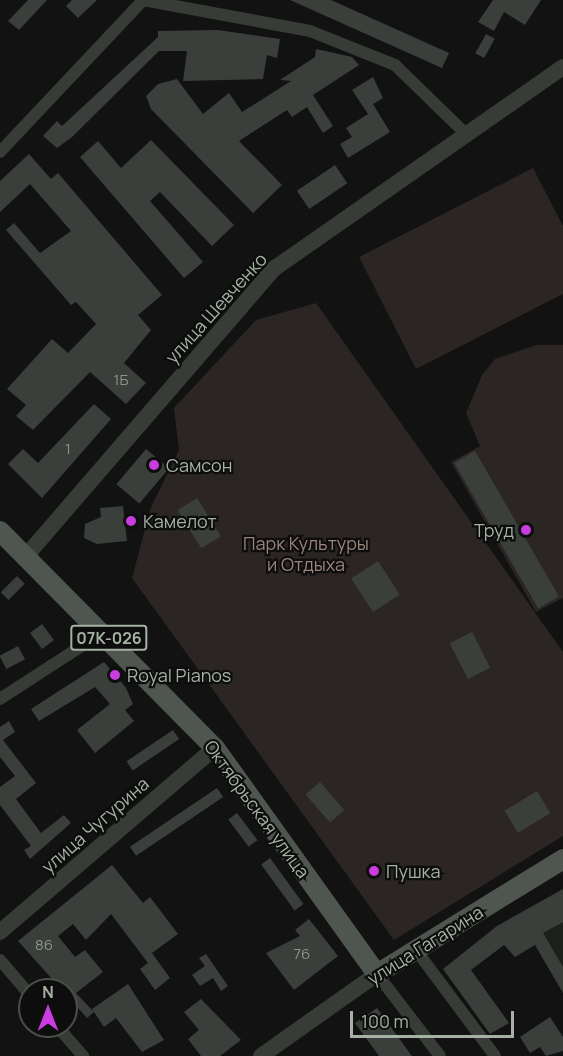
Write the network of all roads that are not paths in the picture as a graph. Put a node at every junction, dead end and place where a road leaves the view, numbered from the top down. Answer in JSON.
{"nodes":[{"id":1,"x":563,"y":67,"type":"edge"},
{"id":2,"x":466,"y":134,"type":"junction"},
{"id":3,"x":0,"y":152,"type":"edge"},
{"id":4,"x":0,"y":531,"type":"edge"},
{"id":5,"x":26,"y":556,"type":"junction"},
{"id":6,"x":103,"y":632,"type":"junction"},
{"id":7,"x":0,"y":699,"type":"edge"},
{"id":8,"x":215,"y":748,"type":"junction"},
{"id":9,"x":563,"y":860,"type":"edge"},
{"id":10,"x":0,"y":932,"type":"edge"},
{"id":11,"x":416,"y":950,"type":"junction"},
{"id":12,"x":0,"y":960,"type":"edge"},
{"id":13,"x":377,"y":974,"type":"junction"},
{"id":14,"x":18,"y":981,"type":"edge"},
{"id":15,"x":67,"y":1038,"type":"edge"},
{"id":16,"x":83,"y":1056,"type":"edge"},
{"id":17,"x":261,"y":1056,"type":"edge"},
{"id":18,"x":440,"y":1056,"type":"edge"},
{"id":19,"x":495,"y":1056,"type":"edge"}],
"edges":[{"from":1,"to":2,"type":"street","name":"улица Шевченко"},
{"from":2,"to":3,"type":"street"},
{"from":2,"to":5,"type":"street","name":"улица Шевченко"},
{"from":4,"to":5,"type":"main road","name":"Октябрьская улица","number":"07К-026"},
{"from":5,"to":6,"type":"main road","name":"Октябрьская улица","number":"07К-026"},
{"from":6,"to":7,"type":"street"},
{"from":6,"to":8,"type":"main road","name":"Октябрьская улица","number":"07К-026"},
{"from":8,"to":10,"type":"street","name":"улица Чугурина"},
{"from":8,"to":13,"type":"main road","name":"Октябрьская улица","number":"07К-026"},
{"from":9,"to":11,"type":"main road","name":"улица Гагарина"},
{"from":11,"to":13,"type":"main road","name":"улица Гагарина"},
{"from":11,"to":19,"type":"street"},
{"from":12,"to":14,"type":"street"},
{"from":13,"to":17,"type":"street","name":"улица Гагарина"},
{"from":13,"to":18,"type":"street","name":"Октябрьская улица"},
{"from":15,"to":16,"type":"street"}]}
